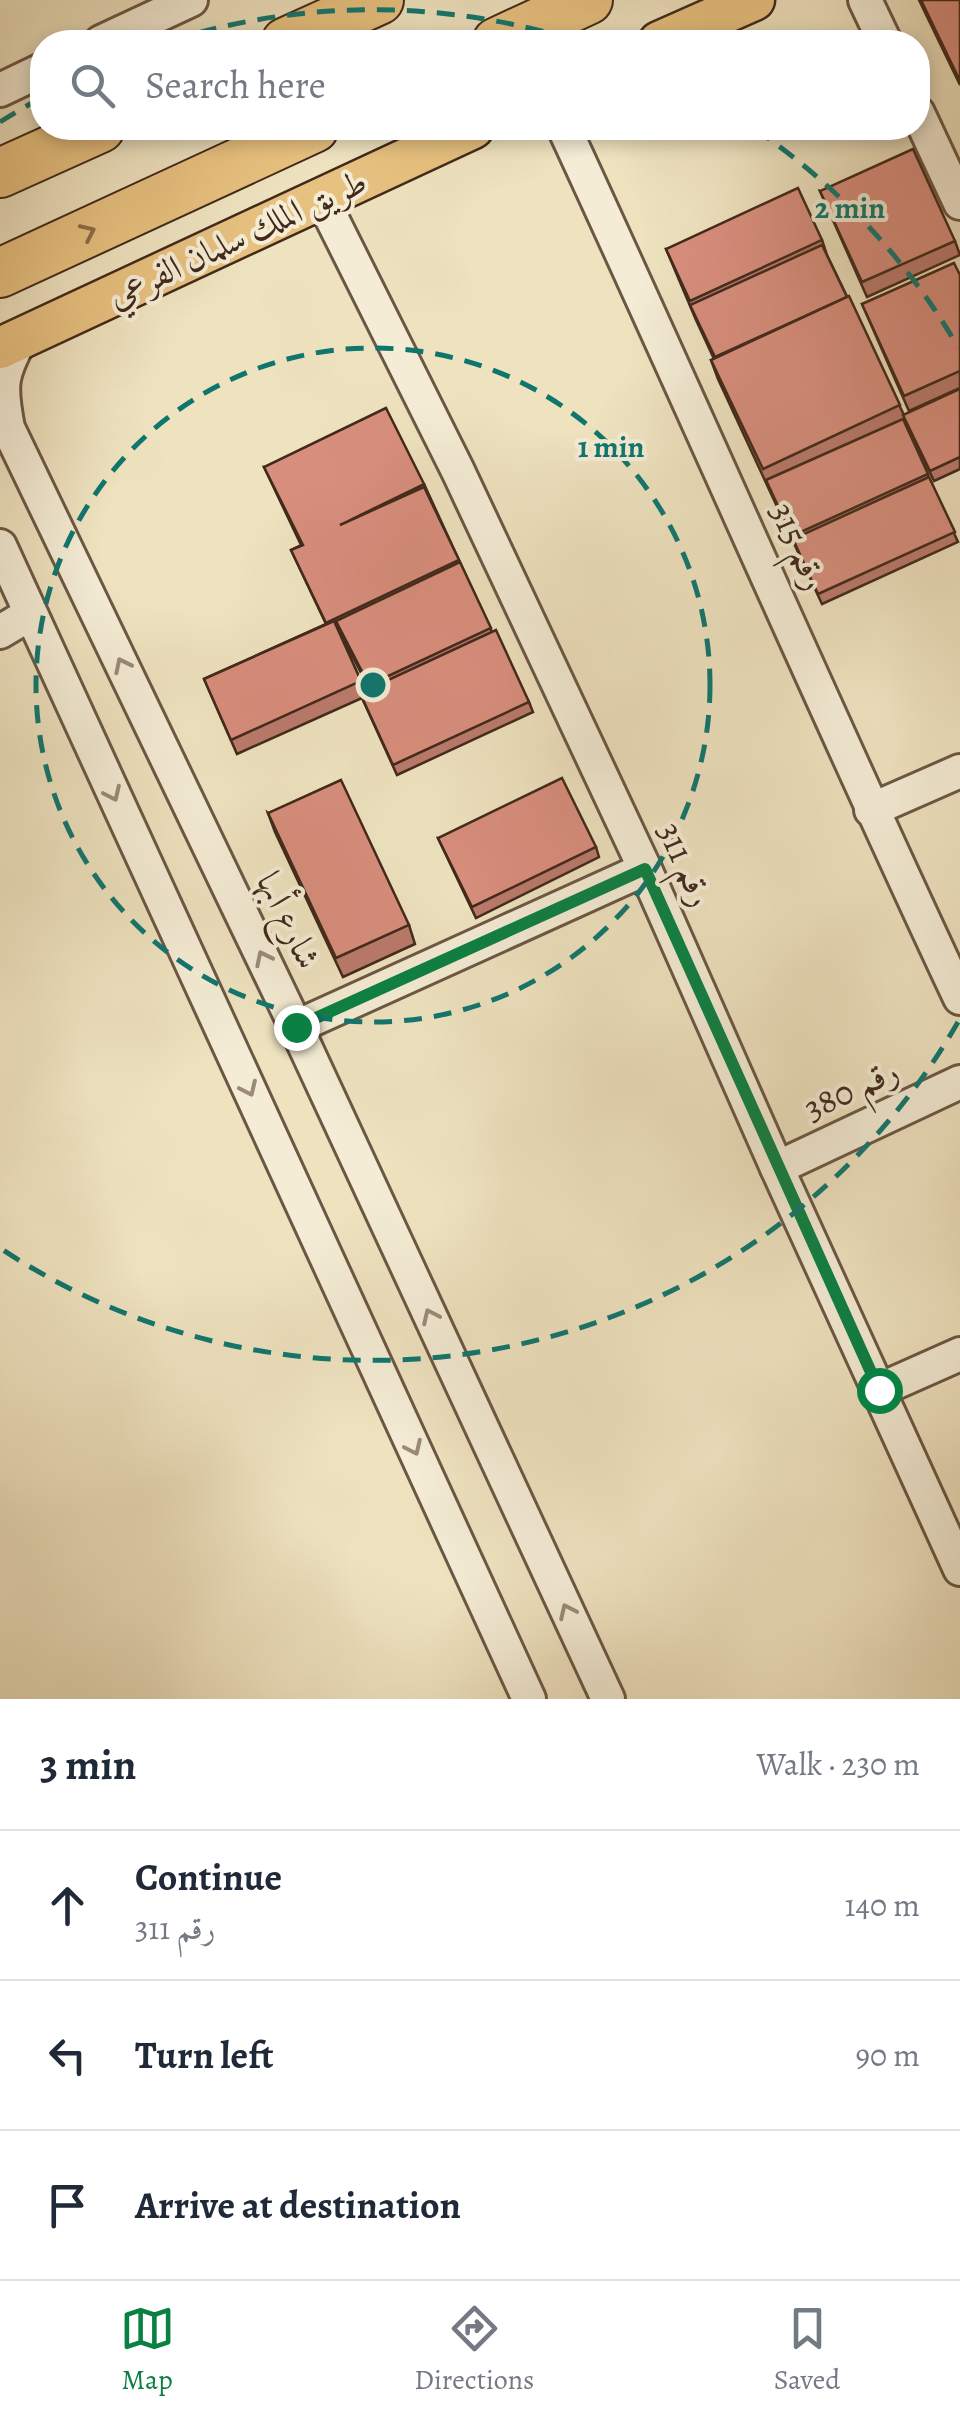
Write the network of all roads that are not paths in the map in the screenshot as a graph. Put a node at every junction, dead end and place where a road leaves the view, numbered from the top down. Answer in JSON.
{"nodes":[{"id":1,"x":191,"y":0,"type":"edge"},
{"id":2,"x":379,"y":0,"type":"edge"},
{"id":3,"x":588,"y":0,"type":"edge"},
{"id":4,"x":754,"y":0,"type":"edge"},
{"id":5,"x":864,"y":0,"type":"edge"},
{"id":6,"x":127,"y":30,"type":"edge"},
{"id":7,"x":313,"y":30,"type":"edge"},
{"id":8,"x":523,"y":30,"type":"edge"},
{"id":9,"x":686,"y":30,"type":"edge"},
{"id":10,"x":878,"y":30,"type":"edge"},
{"id":11,"x":30,"y":76,"type":"edge"},
{"id":12,"x":0,"y":90,"type":"edge"},
{"id":13,"x":930,"y":138,"type":"edge"},
{"id":14,"x":73,"y":140,"type":"edge"},
{"id":15,"x":288,"y":140,"type":"edge"},
{"id":16,"x":448,"y":140,"type":"edge"},
{"id":17,"x":570,"y":140,"type":"edge"},
{"id":18,"x":0,"y":173,"type":"edge"},
{"id":19,"x":322,"y":200,"type":"junction"},
{"id":20,"x":960,"y":203,"type":"edge"},
{"id":21,"x":0,"y":273,"type":"edge"},
{"id":22,"x":10,"y":343,"type":"edge"},
{"id":23,"x":12,"y":467,"type":"edge"},
{"id":24,"x":0,"y":546,"type":"edge"},
{"id":25,"x":30,"y":614,"type":"junction"},
{"id":26,"x":0,"y":632,"type":"edge"},
{"id":27,"x":960,"y":770,"type":"edge"},
{"id":28,"x":871,"y":810,"type":"junction"},
{"id":29,"x":645,"y":869,"type":"junction"},
{"id":30,"x":960,"y":998,"type":"edge"},
{"id":31,"x":296,"y":1027,"type":"junction"},
{"id":32,"x":960,"y":1082,"type":"edge"},
{"id":33,"x":777,"y":1168,"type":"junction"},
{"id":34,"x":960,"y":1354,"type":"edge"},
{"id":35,"x":879,"y":1390,"type":"junction"},
{"id":36,"x":960,"y":1568,"type":"edge"},
{"id":37,"x":529,"y":1699,"type":"edge"},
{"id":38,"x":608,"y":1699,"type":"edge"}],
"edges":[{"from":1,"to":6,"type":"street"},
{"from":2,"to":7,"type":"highway"},
{"from":3,"to":8,"type":"highway"},
{"from":4,"to":9,"type":"main road"},
{"from":5,"to":10,"type":"street"},
{"from":11,"to":12,"type":"street"},
{"from":13,"to":20,"type":"street"},
{"from":14,"to":18,"type":"highway"},
{"from":21,"to":15,"type":"highway","one_way":true},
{"from":16,"to":19,"type":"main road","name":"طريق الملك سلمان الفرعي"},
{"from":17,"to":28,"type":"street","name":"رقم 315"},
{"from":19,"to":22,"type":"main road","name":"طريق الملك سلمان الفرعي"},
{"from":19,"to":29,"type":"street","name":"رقم 311"},
{"from":22,"to":23,"type":"street","name":"شارع أبها"},
{"from":31,"to":23,"type":"street","name":"شارع أبها","one_way":true},
{"from":24,"to":25,"type":"street"},
{"from":25,"to":26,"type":"street"},
{"from":25,"to":37,"type":"street","one_way":true},
{"from":27,"to":28,"type":"street"},
{"from":28,"to":30,"type":"street","name":"رقم 315"},
{"from":29,"to":31,"type":"street"},
{"from":29,"to":33,"type":"street","name":"رقم 311"},
{"from":38,"to":31,"type":"street","name":"شارع أبها","one_way":true},
{"from":32,"to":33,"type":"street","name":"رقم 380"},
{"from":33,"to":35,"type":"street","name":"رقم 311"},
{"from":34,"to":35,"type":"street"},
{"from":35,"to":36,"type":"street","name":"رقم 311"}]}
